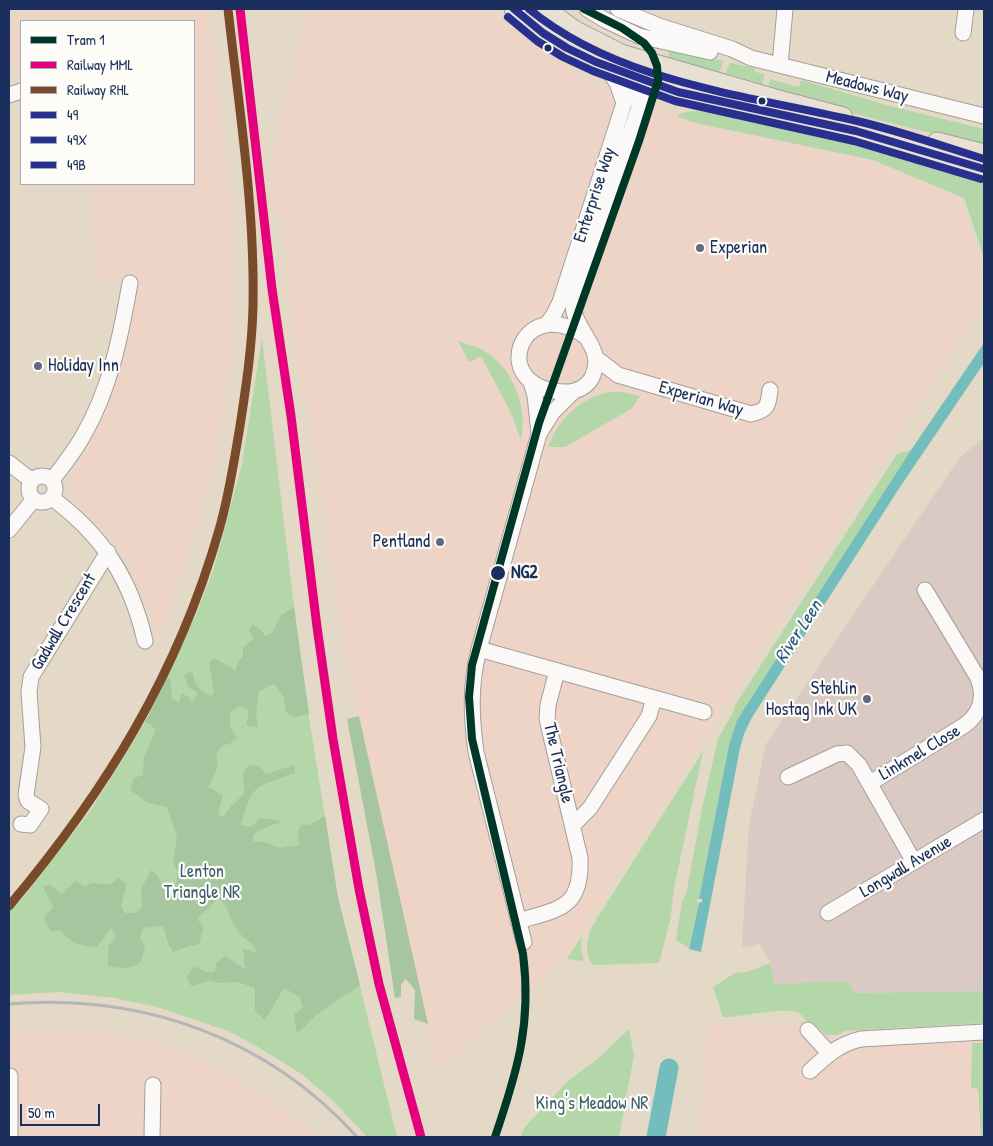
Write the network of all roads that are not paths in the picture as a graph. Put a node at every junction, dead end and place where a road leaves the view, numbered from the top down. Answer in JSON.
{"nodes":[{"id":1,"x":514,"y":9,"type":"edge"},
{"id":2,"x":545,"y":9,"type":"edge"},
{"id":3,"x":587,"y":9,"type":"edge"},
{"id":4,"x":618,"y":9,"type":"edge"},
{"id":5,"x":785,"y":9,"type":"edge"},
{"id":6,"x":962,"y":9,"type":"edge"},
{"id":7,"x":963,"y":32,"type":"dead end"},
{"id":8,"x":621,"y":54,"type":"junction"},
{"id":9,"x":751,"y":58,"type":"junction"},
{"id":10,"x":605,"y":65,"type":"junction"},
{"id":11,"x":656,"y":65,"type":"junction"},
{"id":12,"x":780,"y":65,"type":"junction"},
{"id":13,"x":641,"y":79,"type":"junction"},
{"id":14,"x":675,"y":91,"type":"junction"},
{"id":15,"x":624,"y":103,"type":"junction"},
{"id":16,"x":638,"y":113,"type":"junction"},
{"id":17,"x":984,"y":116,"type":"edge"},
{"id":18,"x":984,"y":154,"type":"edge"},
{"id":19,"x":984,"y":169,"type":"edge"},
{"id":20,"x":130,"y":283,"type":"dead end"},
{"id":21,"x":547,"y":324,"type":"junction"},
{"id":22,"x":585,"y":336,"type":"junction"},
{"id":23,"x":596,"y":358,"type":"junction"},
{"id":24,"x":618,"y":375,"type":"junction"},
{"id":25,"x":531,"y":382,"type":"junction"},
{"id":26,"x":589,"y":382,"type":"junction"},
{"id":27,"x":770,"y":390,"type":"dead end"},
{"id":28,"x":574,"y":391,"type":"junction"},
{"id":29,"x":539,"y":434,"type":"junction"},
{"id":30,"x":9,"y":463,"type":"edge"},
{"id":31,"x":52,"y":480,"type":"junction"},
{"id":32,"x":32,"y":481,"type":"junction"},
{"id":33,"x":52,"y":498,"type":"junction"},
{"id":34,"x":34,"y":499,"type":"junction"},
{"id":35,"x":9,"y":530,"type":"edge"},
{"id":36,"x":108,"y":552,"type":"junction"},
{"id":37,"x":925,"y":590,"type":"dead end"},
{"id":38,"x":145,"y":641,"type":"dead end"},
{"id":39,"x":479,"y":649,"type":"junction"},
{"id":40,"x":557,"y":671,"type":"junction"},
{"id":41,"x":654,"y":698,"type":"junction"},
{"id":42,"x":704,"y":712,"type":"dead end"},
{"id":43,"x":788,"y":777,"type":"dead end"},
{"id":44,"x":870,"y":783,"type":"junction"},
{"id":45,"x":984,"y":820,"type":"edge"},
{"id":46,"x":20,"y":824,"type":"dead end"},
{"id":47,"x":573,"y":825,"type":"junction"},
{"id":48,"x":914,"y":862,"type":"junction"},
{"id":49,"x":828,"y":913,"type":"dead end"},
{"id":50,"x":518,"y":921,"type":"junction"},
{"id":51,"x":524,"y":942,"type":"dead end"},
{"id":52,"x":808,"y":1030,"type":"dead end"},
{"id":53,"x":984,"y":1032,"type":"edge"},
{"id":54,"x":829,"y":1053,"type":"junction"},
{"id":55,"x":810,"y":1071,"type":"dead end"},
{"id":56,"x":10,"y":1076,"type":"dead end"},
{"id":57,"x":153,"y":1085,"type":"dead end"},
{"id":58,"x":10,"y":1137,"type":"edge"},
{"id":59,"x":152,"y":1137,"type":"edge"}],
"edges":[{"from":1,"to":10,"type":"main road"},
{"from":2,"to":8,"type":"main road"},
{"from":3,"to":9,"type":"street","name":"Meadows Way"},
{"from":4,"to":9,"type":"street","name":"Meadows Way"},
{"from":5,"to":12,"type":"street"},
{"from":6,"to":7,"type":"street"},
{"from":8,"to":11,"type":"main road"},
{"from":8,"to":13,"type":"street"},
{"from":9,"to":12,"type":"street","name":"Meadows Way"},
{"from":10,"to":13,"type":"main road"},
{"from":10,"to":15,"type":"street"},
{"from":11,"to":13,"type":"street","name":"Enterprise Way"},
{"from":11,"to":18,"type":"main road"},
{"from":12,"to":17,"type":"street","name":"Meadows Way"},
{"from":13,"to":14,"type":"main road"},
{"from":13,"to":15,"type":"street","name":"Enterprise Way"},
{"from":13,"to":16,"type":"street","name":"Enterprise Way"},
{"from":14,"to":16,"type":"street"},
{"from":14,"to":19,"type":"main road"},
{"from":15,"to":21,"type":"street","name":"Enterprise Way"},
{"from":16,"to":22,"type":"street","name":"Enterprise Way"},
{"from":20,"to":31,"type":"street"},
{"from":21,"to":22,"type":"street"},
{"from":21,"to":25,"type":"street","name":"Enterprise Way"},
{"from":22,"to":23,"type":"street","name":"Enterprise Way"},
{"from":23,"to":24,"type":"street","name":"Experian Way"},
{"from":23,"to":26,"type":"street"},
{"from":24,"to":26,"type":"street","name":"Experian Way"},
{"from":24,"to":27,"type":"street","name":"Experian Way"},
{"from":25,"to":28,"type":"street"},
{"from":25,"to":29,"type":"street","name":"Enterprise Way"},
{"from":26,"to":28,"type":"street","name":"Enterprise Way"},
{"from":28,"to":29,"type":"street","name":"Enterprise Way"},
{"from":29,"to":39,"type":"street","name":"Enterprise Way"},
{"from":30,"to":32,"type":"street"},
{"from":31,"to":32,"type":"street"},
{"from":31,"to":33,"type":"street"},
{"from":32,"to":34,"type":"street"},
{"from":33,"to":34,"type":"street"},
{"from":33,"to":36,"type":"street"},
{"from":34,"to":35,"type":"street"},
{"from":36,"to":38,"type":"street"},
{"from":36,"to":46,"type":"street","name":"Gadwall Crescent"},
{"from":37,"to":44,"type":"street","name":"Linkmel Close"},
{"from":39,"to":40,"type":"street"},
{"from":39,"to":50,"type":"street","name":"Enterprise Way"},
{"from":40,"to":41,"type":"street"},
{"from":40,"to":47,"type":"street","name":"The Triangle"},
{"from":41,"to":42,"type":"street"},
{"from":41,"to":47,"type":"street","name":"The Triangle"},
{"from":43,"to":44,"type":"street","name":"Linkmel Close"},
{"from":44,"to":48,"type":"street","name":"Linkmel Close"},
{"from":45,"to":48,"type":"street","name":"Longwall Avenue"},
{"from":47,"to":50,"type":"street","name":"The Triangle"},
{"from":48,"to":49,"type":"street","name":"Longwall Avenue"},
{"from":50,"to":51,"type":"street","name":"Enterprise Way"},
{"from":52,"to":54,"type":"street"},
{"from":53,"to":54,"type":"street"},
{"from":54,"to":55,"type":"street"},
{"from":56,"to":58,"type":"street"},
{"from":57,"to":59,"type":"street"}]}
